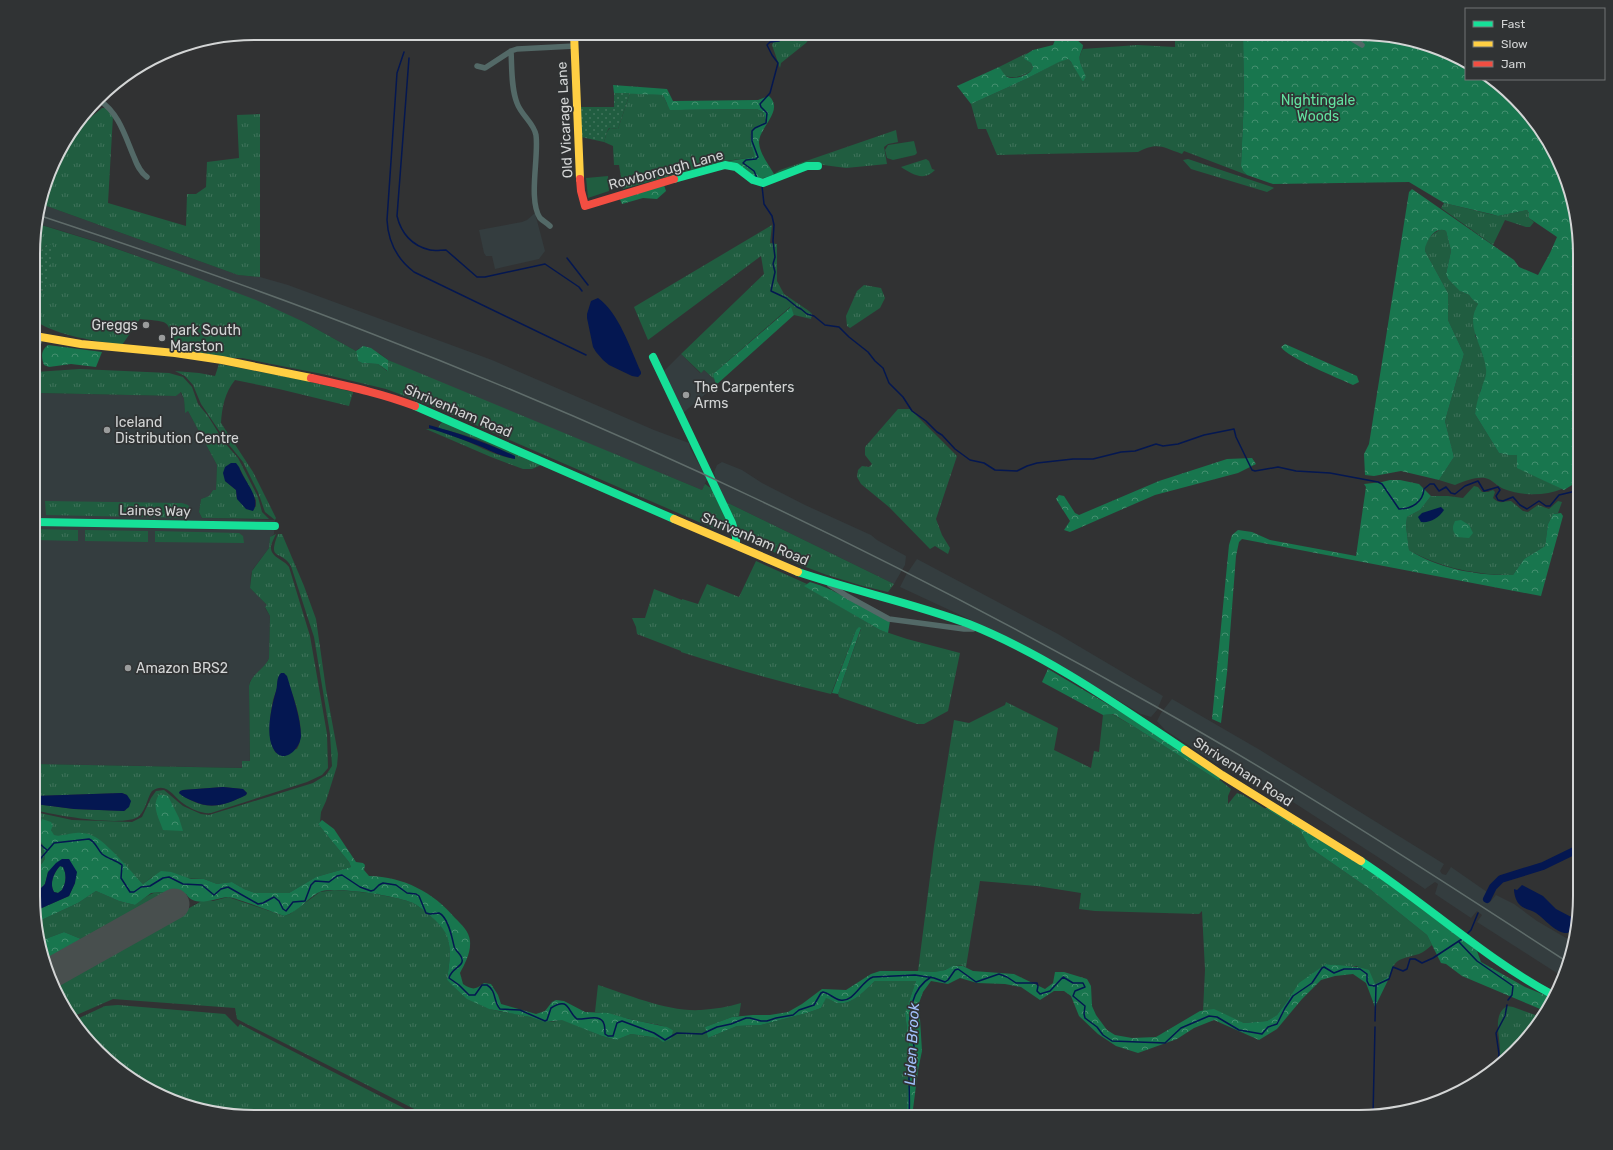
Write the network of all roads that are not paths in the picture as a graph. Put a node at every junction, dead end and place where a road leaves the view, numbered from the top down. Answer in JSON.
{"nodes":[{"id":1,"x":575,"y":40,"type":"edge"},
{"id":2,"x":1354,"y":40,"type":"edge"},
{"id":3,"x":1362,"y":45,"type":"dead end"},
{"id":4,"x":575,"y":46,"type":"junction"},
{"id":5,"x":511,"y":51,"type":"junction"},
{"id":6,"x":477,"y":66,"type":"dead end"},
{"id":7,"x":103,"y":103,"type":"edge"},
{"id":8,"x":818,"y":166,"type":"dead end"},
{"id":9,"x":147,"y":177,"type":"dead end"},
{"id":10,"x":585,"y":206,"type":"joint"},
{"id":11,"x":550,"y":226,"type":"dead end"},
{"id":12,"x":40,"y":336,"type":"edge"},
{"id":13,"x":653,"y":357,"type":"dead end"},
{"id":14,"x":40,"y":522,"type":"edge"},
{"id":15,"x":275,"y":526,"type":"dead end"},
{"id":16,"x":736,"y":545,"type":"junction"},
{"id":17,"x":827,"y":582,"type":"junction"},
{"id":18,"x":977,"y":629,"type":"junction"},
{"id":19,"x":1485,"y":952,"type":"junction"},
{"id":20,"x":1552,"y":989,"type":"edge"},
{"id":21,"x":1550,"y":993,"type":"edge"}],
"edges":[{"from":1,"to":4,"type":"main road","name":"Old Vicarage Lane"},
{"from":2,"to":3,"type":"street"},
{"from":4,"to":5,"type":"street"},
{"from":4,"to":10,"type":"main road","name":"Old Vicarage Lane"},
{"from":5,"to":6,"type":"street"},
{"from":5,"to":11,"type":"street"},
{"from":7,"to":9,"type":"street"},
{"from":8,"to":10,"type":"main road","name":"Rowborough Lane"},
{"from":12,"to":16,"type":"main road","name":"Shrivenham Road"},
{"from":13,"to":16,"type":"main road"},
{"from":14,"to":15,"type":"main road","name":"Laines Way"},
{"from":16,"to":17,"type":"main road","name":"Shrivenham Road"},
{"from":17,"to":18,"type":"main road","name":"Shrivenham Road"},
{"from":17,"to":18,"type":"street","name":"Shrivenham Road"},
{"from":18,"to":19,"type":"main road","name":"Shrivenham Road"},
{"from":19,"to":20,"type":"main road"},
{"from":19,"to":21,"type":"main road"}]}
